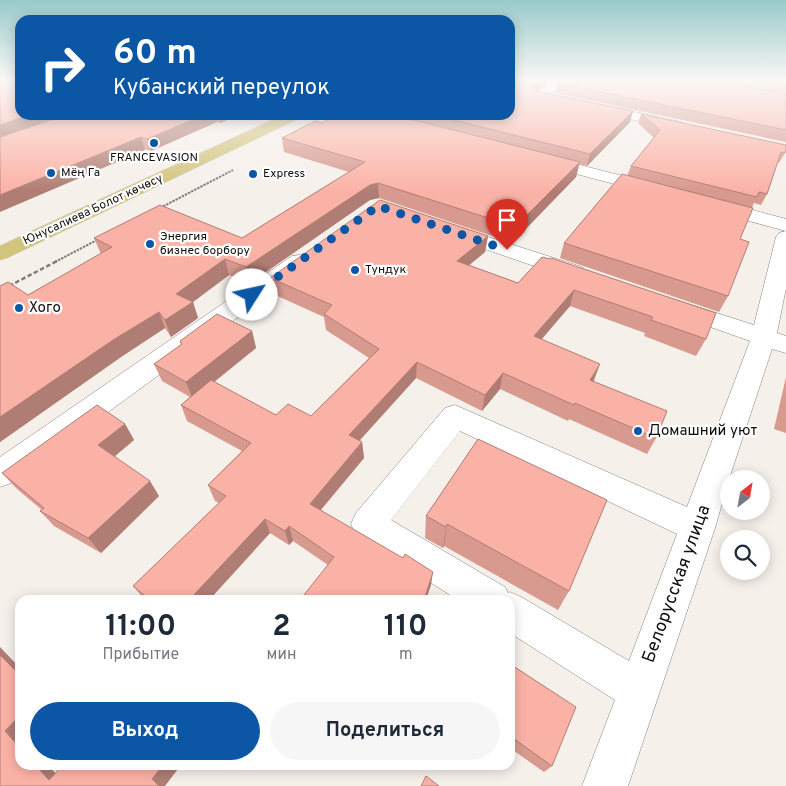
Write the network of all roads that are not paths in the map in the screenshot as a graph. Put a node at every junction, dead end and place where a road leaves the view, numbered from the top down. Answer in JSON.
{"nodes":[{"id":1,"x":642,"y":118,"type":"edge"},
{"id":2,"x":284,"y":120,"type":"edge"},
{"id":3,"x":691,"y":128,"type":"edge"},
{"id":4,"x":522,"y":155,"type":"edge"},
{"id":5,"x":666,"y":193,"type":"edge"},
{"id":6,"x":696,"y":201,"type":"edge"},
{"id":7,"x":435,"y":225,"type":"edge"},
{"id":8,"x":786,"y":225,"type":"edge"},
{"id":9,"x":786,"y":237,"type":"edge"},
{"id":10,"x":322,"y":246,"type":"edge"},
{"id":11,"x":0,"y":254,"type":"edge"},
{"id":12,"x":594,"y":280,"type":"edge"},
{"id":13,"x":660,"y":302,"type":"edge"},
{"id":14,"x":775,"y":341,"type":"edge"},
{"id":15,"x":0,"y":474,"type":"edge"},
{"id":16,"x":698,"y":528,"type":"junction"},
{"id":17,"x":484,"y":595,"type":"edge"},
{"id":18,"x":515,"y":614,"type":"edge"},
{"id":19,"x":639,"y":690,"type":"junction"},
{"id":20,"x":605,"y":786,"type":"edge"}],
"edges":[{"from":1,"to":3,"type":"street"},
{"from":2,"to":11,"type":"main road","name":"Юнусалиева Болот көчөсү"},
{"from":4,"to":5,"type":"street"},
{"from":6,"to":8,"type":"street"},
{"from":7,"to":12,"type":"street"},
{"from":9,"to":14,"type":"street","name":"Белорусская улица"},
{"from":10,"to":15,"type":"street"},
{"from":13,"to":14,"type":"street"},
{"from":14,"to":16,"type":"street","name":"Белорусская улица"},
{"from":16,"to":17,"type":"street"},
{"from":16,"to":19,"type":"street","name":"Белорусская улица"},
{"from":18,"to":19,"type":"street"},
{"from":19,"to":20,"type":"street","name":"Белорусская улица"}]}
